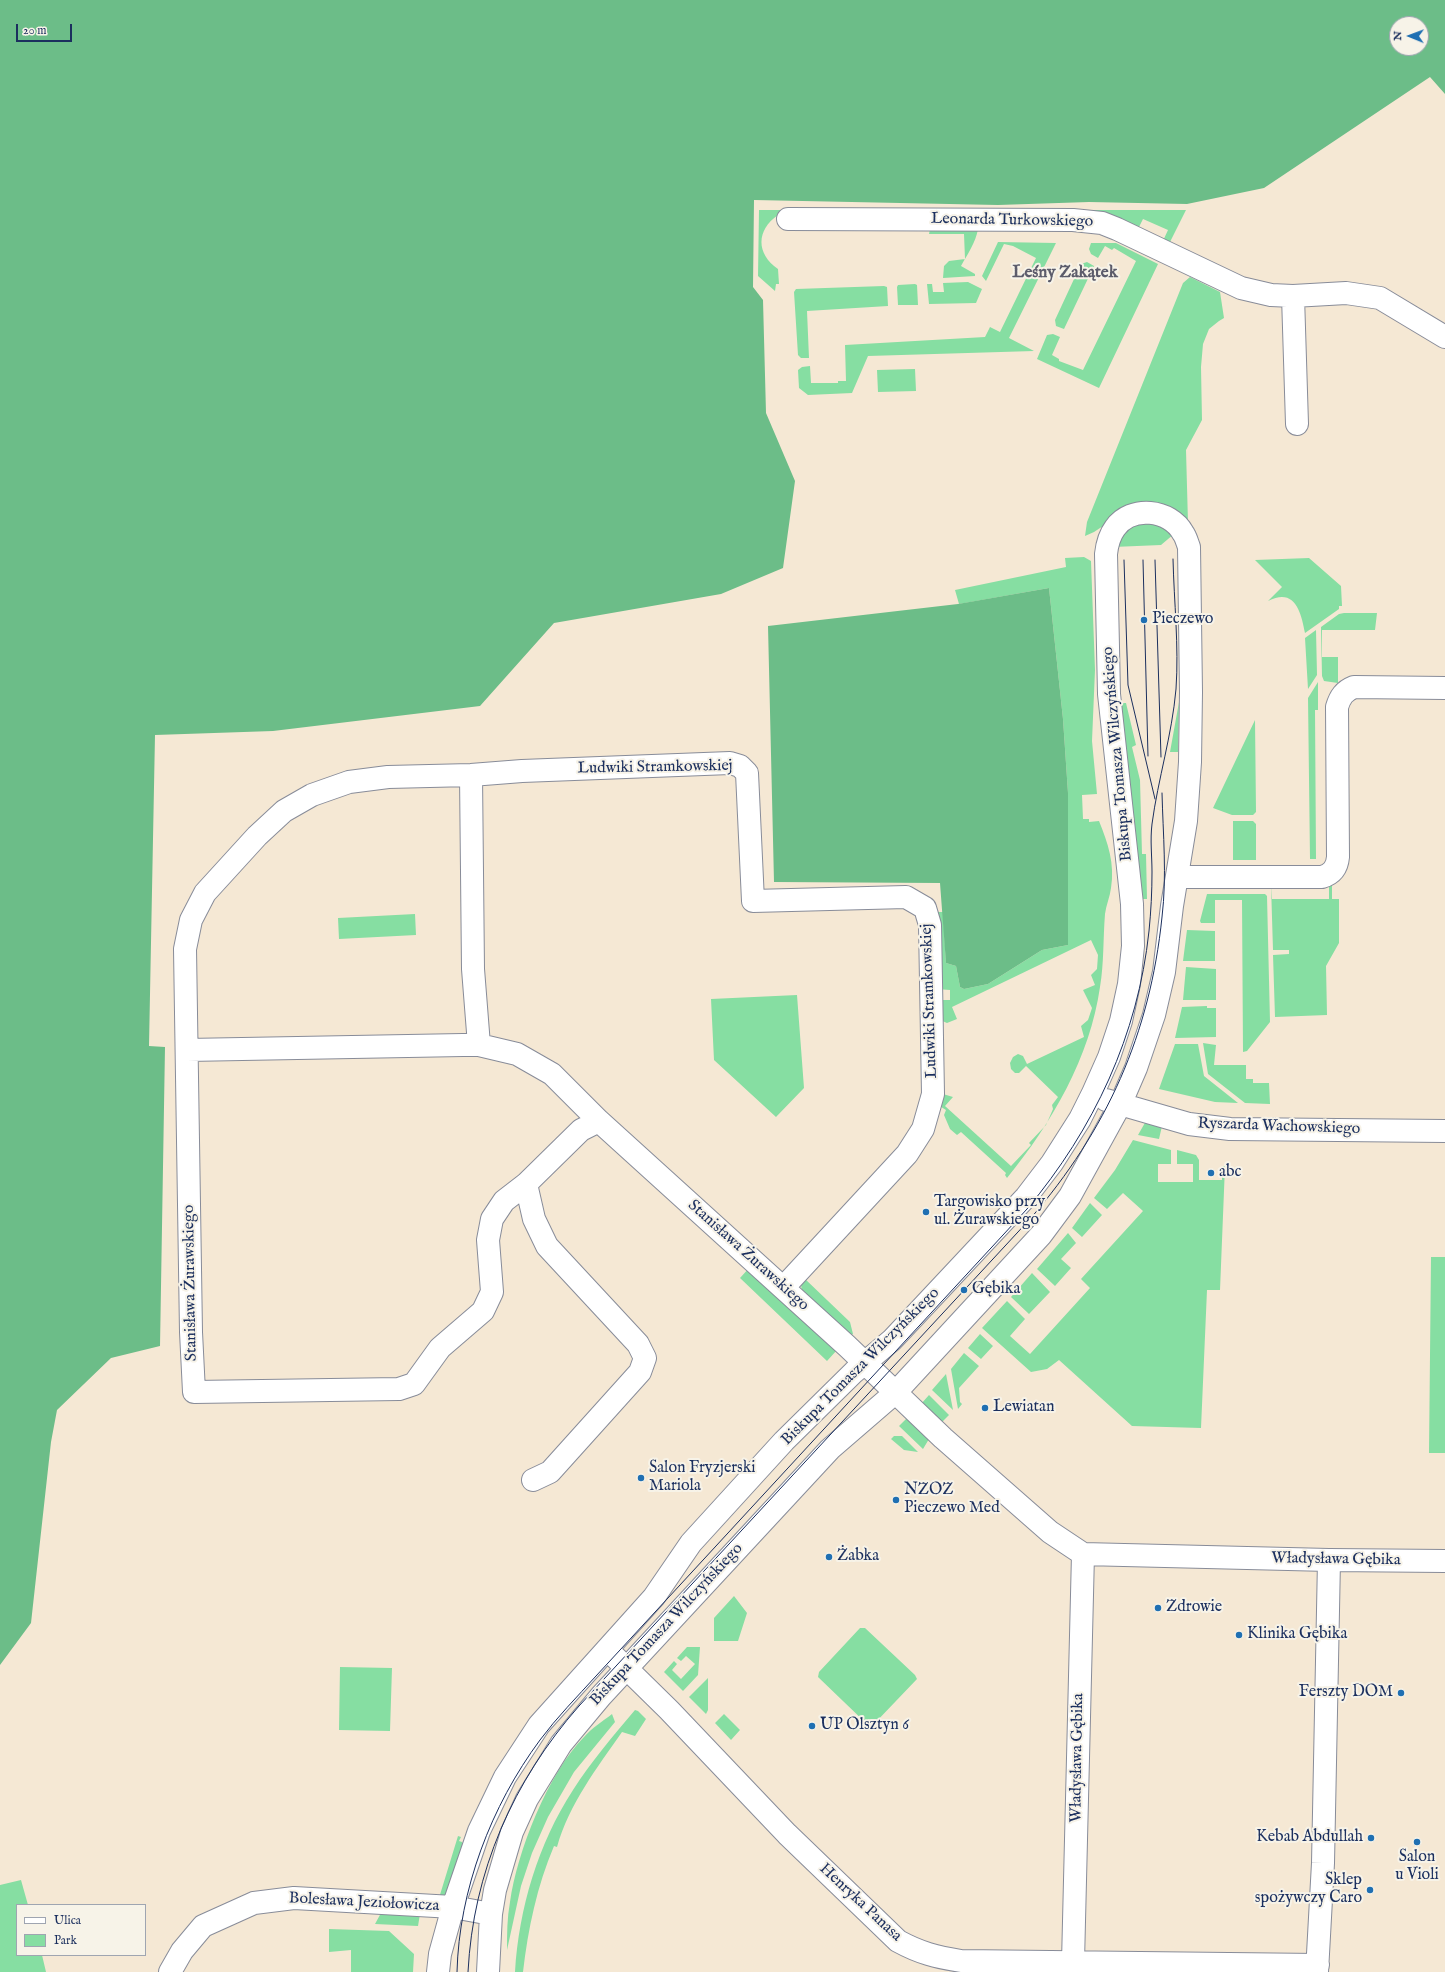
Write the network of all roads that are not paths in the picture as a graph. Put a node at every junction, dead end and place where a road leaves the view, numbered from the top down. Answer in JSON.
{"nodes":[{"id":1,"x":788,"y":219,"type":"dead end"},
{"id":2,"x":1293,"y":296,"type":"junction"},
{"id":3,"x":1445,"y":337,"type":"edge"},
{"id":4,"x":1297,"y":424,"type":"dead end"},
{"id":5,"x":1445,"y":688,"type":"edge"},
{"id":6,"x":471,"y":775,"type":"junction"},
{"id":7,"x":1177,"y":877,"type":"junction"},
{"id":8,"x":479,"y":1045,"type":"junction"},
{"id":9,"x":187,"y":1050,"type":"junction"},
{"id":10,"x":1093,"y":1093,"type":"junction"},
{"id":11,"x":1120,"y":1105,"type":"junction"},
{"id":12,"x":599,"y":1121,"type":"junction"},
{"id":13,"x":1445,"y":1131,"type":"edge"},
{"id":14,"x":526,"y":1184,"type":"junction"},
{"id":15,"x":783,"y":1288,"type":"junction"},
{"id":16,"x":864,"y":1363,"type":"junction"},
{"id":17,"x":896,"y":1392,"type":"junction"},
{"id":18,"x":533,"y":1480,"type":"dead end"},
{"id":19,"x":1083,"y":1554,"type":"junction"},
{"id":20,"x":1329,"y":1560,"type":"junction"},
{"id":21,"x":1445,"y":1561,"type":"edge"},
{"id":22,"x":608,"y":1650,"type":"junction"},
{"id":23,"x":627,"y":1668,"type":"junction"},
{"id":24,"x":453,"y":1907,"type":"junction"},
{"id":25,"x":491,"y":1914,"type":"junction"},
{"id":26,"x":1073,"y":1962,"type":"junction"},
{"id":27,"x":1317,"y":1969,"type":"edge"},
{"id":28,"x":170,"y":1972,"type":"edge"},
{"id":29,"x":438,"y":1972,"type":"edge"},
{"id":30,"x":488,"y":1972,"type":"edge"}],
"edges":[{"from":1,"to":2,"type":"street","name":"Leonarda Turkowskiego"},
{"from":2,"to":3,"type":"street","name":"Leonarda Turkowskiego"},
{"from":2,"to":4,"type":"street"},
{"from":5,"to":7,"type":"street"},
{"from":6,"to":8,"type":"street"},
{"from":6,"to":9,"type":"street","name":"Ludwiki Stramkowskiej"},
{"from":6,"to":15,"type":"street","name":"Ludwiki Stramkowskiej"},
{"from":7,"to":10,"type":"street","name":"Biskupa Tomasza Wilczyńskiego"},
{"from":7,"to":11,"type":"street","name":"Biskupa Tomasza Wilczyńskiego"},
{"from":8,"to":9,"type":"street","name":"Stanisława Żurawskiego"},
{"from":8,"to":12,"type":"street","name":"Stanisława Żurawskiego"},
{"from":9,"to":14,"type":"street","name":"Stanisława Żurawskiego"},
{"from":10,"to":11,"type":"street","name":"Ryszarda Wachowskiego"},
{"from":10,"to":16,"type":"street","name":"Biskupa Tomasza Wilczyńskiego"},
{"from":11,"to":13,"type":"street","name":"Ryszarda Wachowskiego"},
{"from":11,"to":17,"type":"street","name":"Biskupa Tomasza Wilczyńskiego"},
{"from":12,"to":14,"type":"street","name":"Stanisława Żurawskiego"},
{"from":12,"to":15,"type":"street","name":"Stanisława Żurawskiego"},
{"from":14,"to":18,"type":"street"},
{"from":15,"to":16,"type":"street","name":"Stanisława Żurawskiego"},
{"from":16,"to":17,"type":"street","name":"Stanisława Żurawskiego"},
{"from":16,"to":22,"type":"street","name":"Biskupa Tomasza Wilczyńskiego"},
{"from":17,"to":19,"type":"street"},
{"from":17,"to":23,"type":"street","name":"Biskupa Tomasza Wilczyńskiego"},
{"from":19,"to":20,"type":"street","name":"Władysława Gębika"},
{"from":19,"to":26,"type":"street","name":"Władysława Gębika"},
{"from":20,"to":21,"type":"street","name":"Władysława Gębika"},
{"from":20,"to":27,"type":"street"},
{"from":22,"to":23,"type":"street","name":"Henryka Panasa"},
{"from":22,"to":24,"type":"street","name":"Biskupa Tomasza Wilczyńskiego"},
{"from":23,"to":25,"type":"street","name":"Biskupa Tomasza Wilczyńskiego"},
{"from":23,"to":26,"type":"street","name":"Henryka Panasa"},
{"from":24,"to":25,"type":"street","name":"Bolesława Jeziołowicza"},
{"from":24,"to":28,"type":"street","name":"Bolesława Jeziołowicza"},
{"from":24,"to":29,"type":"street","name":"Biskupa Tomasza Wilczyńskiego"},
{"from":25,"to":30,"type":"street","name":"Biskupa Tomasza Wilczyńskiego"},
{"from":26,"to":27,"type":"street","name":"Henryka Panasa"}]}
